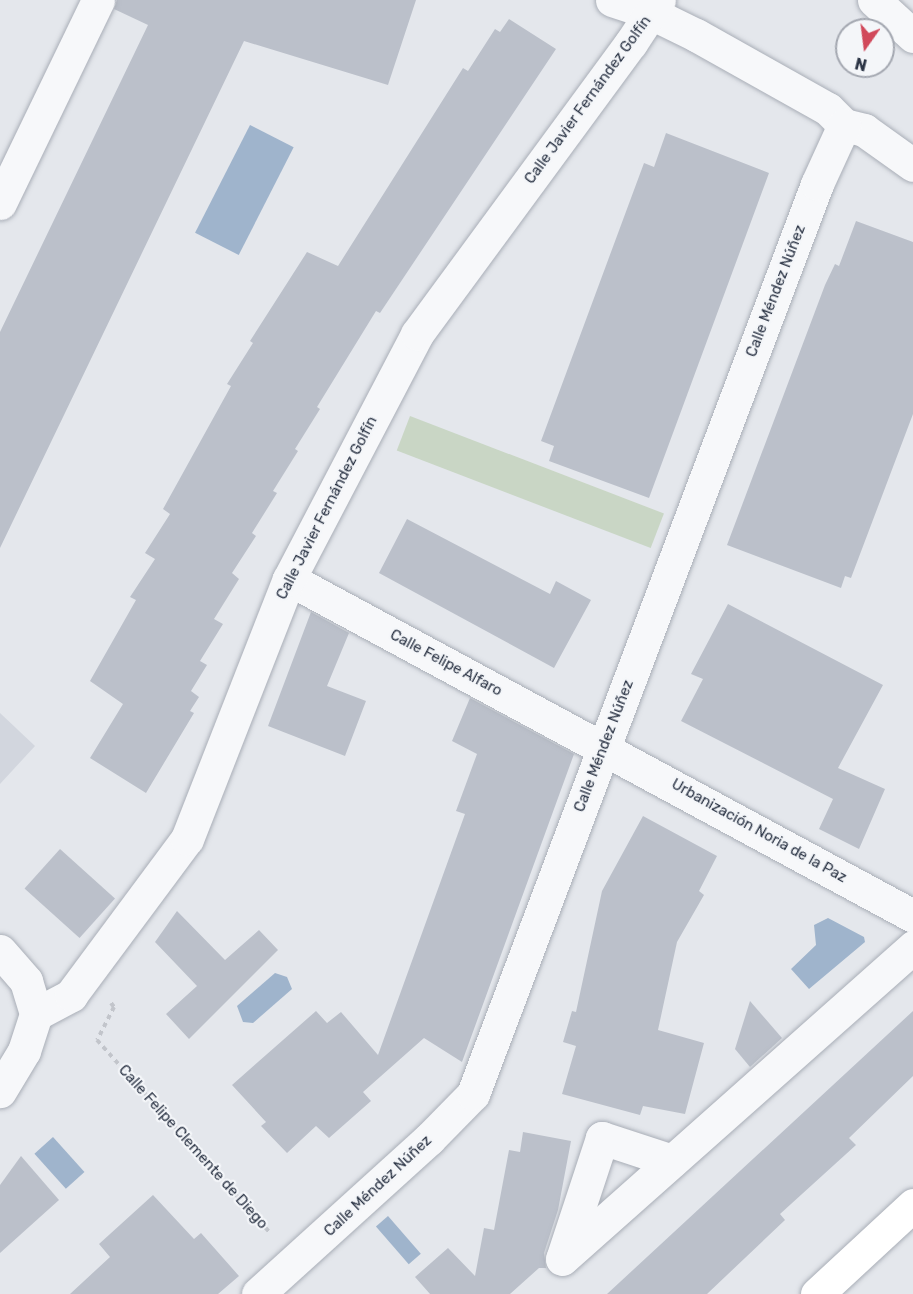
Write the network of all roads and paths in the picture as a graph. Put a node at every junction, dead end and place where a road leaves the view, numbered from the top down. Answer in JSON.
{"nodes":[{"id":1,"x":98,"y":0,"type":"edge"},
{"id":2,"x":612,"y":0,"type":"edge"},
{"id":3,"x":874,"y":0,"type":"edge"},
{"id":4,"x":655,"y":6,"type":"edge"},
{"id":5,"x":913,"y":36,"type":"edge"},
{"id":6,"x":844,"y":125,"type":"junction"},
{"id":7,"x":913,"y":165,"type":"edge"},
{"id":8,"x":0,"y":203,"type":"edge"},
{"id":9,"x":289,"y":579,"type":"junction"},
{"id":10,"x":604,"y":747,"type":"junction"},
{"id":11,"x":913,"y":916,"type":"edge"},
{"id":12,"x":913,"y":947,"type":"edge"},
{"id":13,"x":0,"y":951,"type":"edge"},
{"id":14,"x":108,"y":1001,"type":"dead end"},
{"id":15,"x":36,"y":1014,"type":"junction"},
{"id":16,"x":0,"y":1091,"type":"edge"},
{"id":17,"x":672,"y":1161,"type":"dead end"},
{"id":18,"x":913,"y":1205,"type":"edge"},
{"id":19,"x":295,"y":1261,"type":"junction"},
{"id":20,"x":258,"y":1294,"type":"edge"},
{"id":21,"x":817,"y":1294,"type":"edge"}],
"edges":[{"from":1,"to":8,"type":"street"},
{"from":2,"to":4,"type":"street"},
{"from":3,"to":5,"type":"street"},
{"from":4,"to":6,"type":"street"},
{"from":4,"to":9,"type":"street","name":"Calle Javier Fernández Golfín"},
{"from":6,"to":7,"type":"street"},
{"from":6,"to":10,"type":"street","name":"Calle Méndez Núñez"},
{"from":9,"to":10,"type":"street","name":"Calle Felipe Alfaro"},
{"from":9,"to":15,"type":"street","name":"Calle Javier Fernández Golfín"},
{"from":10,"to":11,"type":"street","name":"Urbanización Noria de la Paz"},
{"from":10,"to":19,"type":"street","name":"Calle Méndez Núñez"},
{"from":12,"to":17,"type":"street"},
{"from":13,"to":15,"type":"street"},
{"from":14,"to":19,"type":"path","name":"Calle Felipe Clemente de Diego"},
{"from":15,"to":16,"type":"street"},
{"from":18,"to":21,"type":"main road"},
{"from":19,"to":20,"type":"street","name":"Calle Méndez Núñez"}]}
